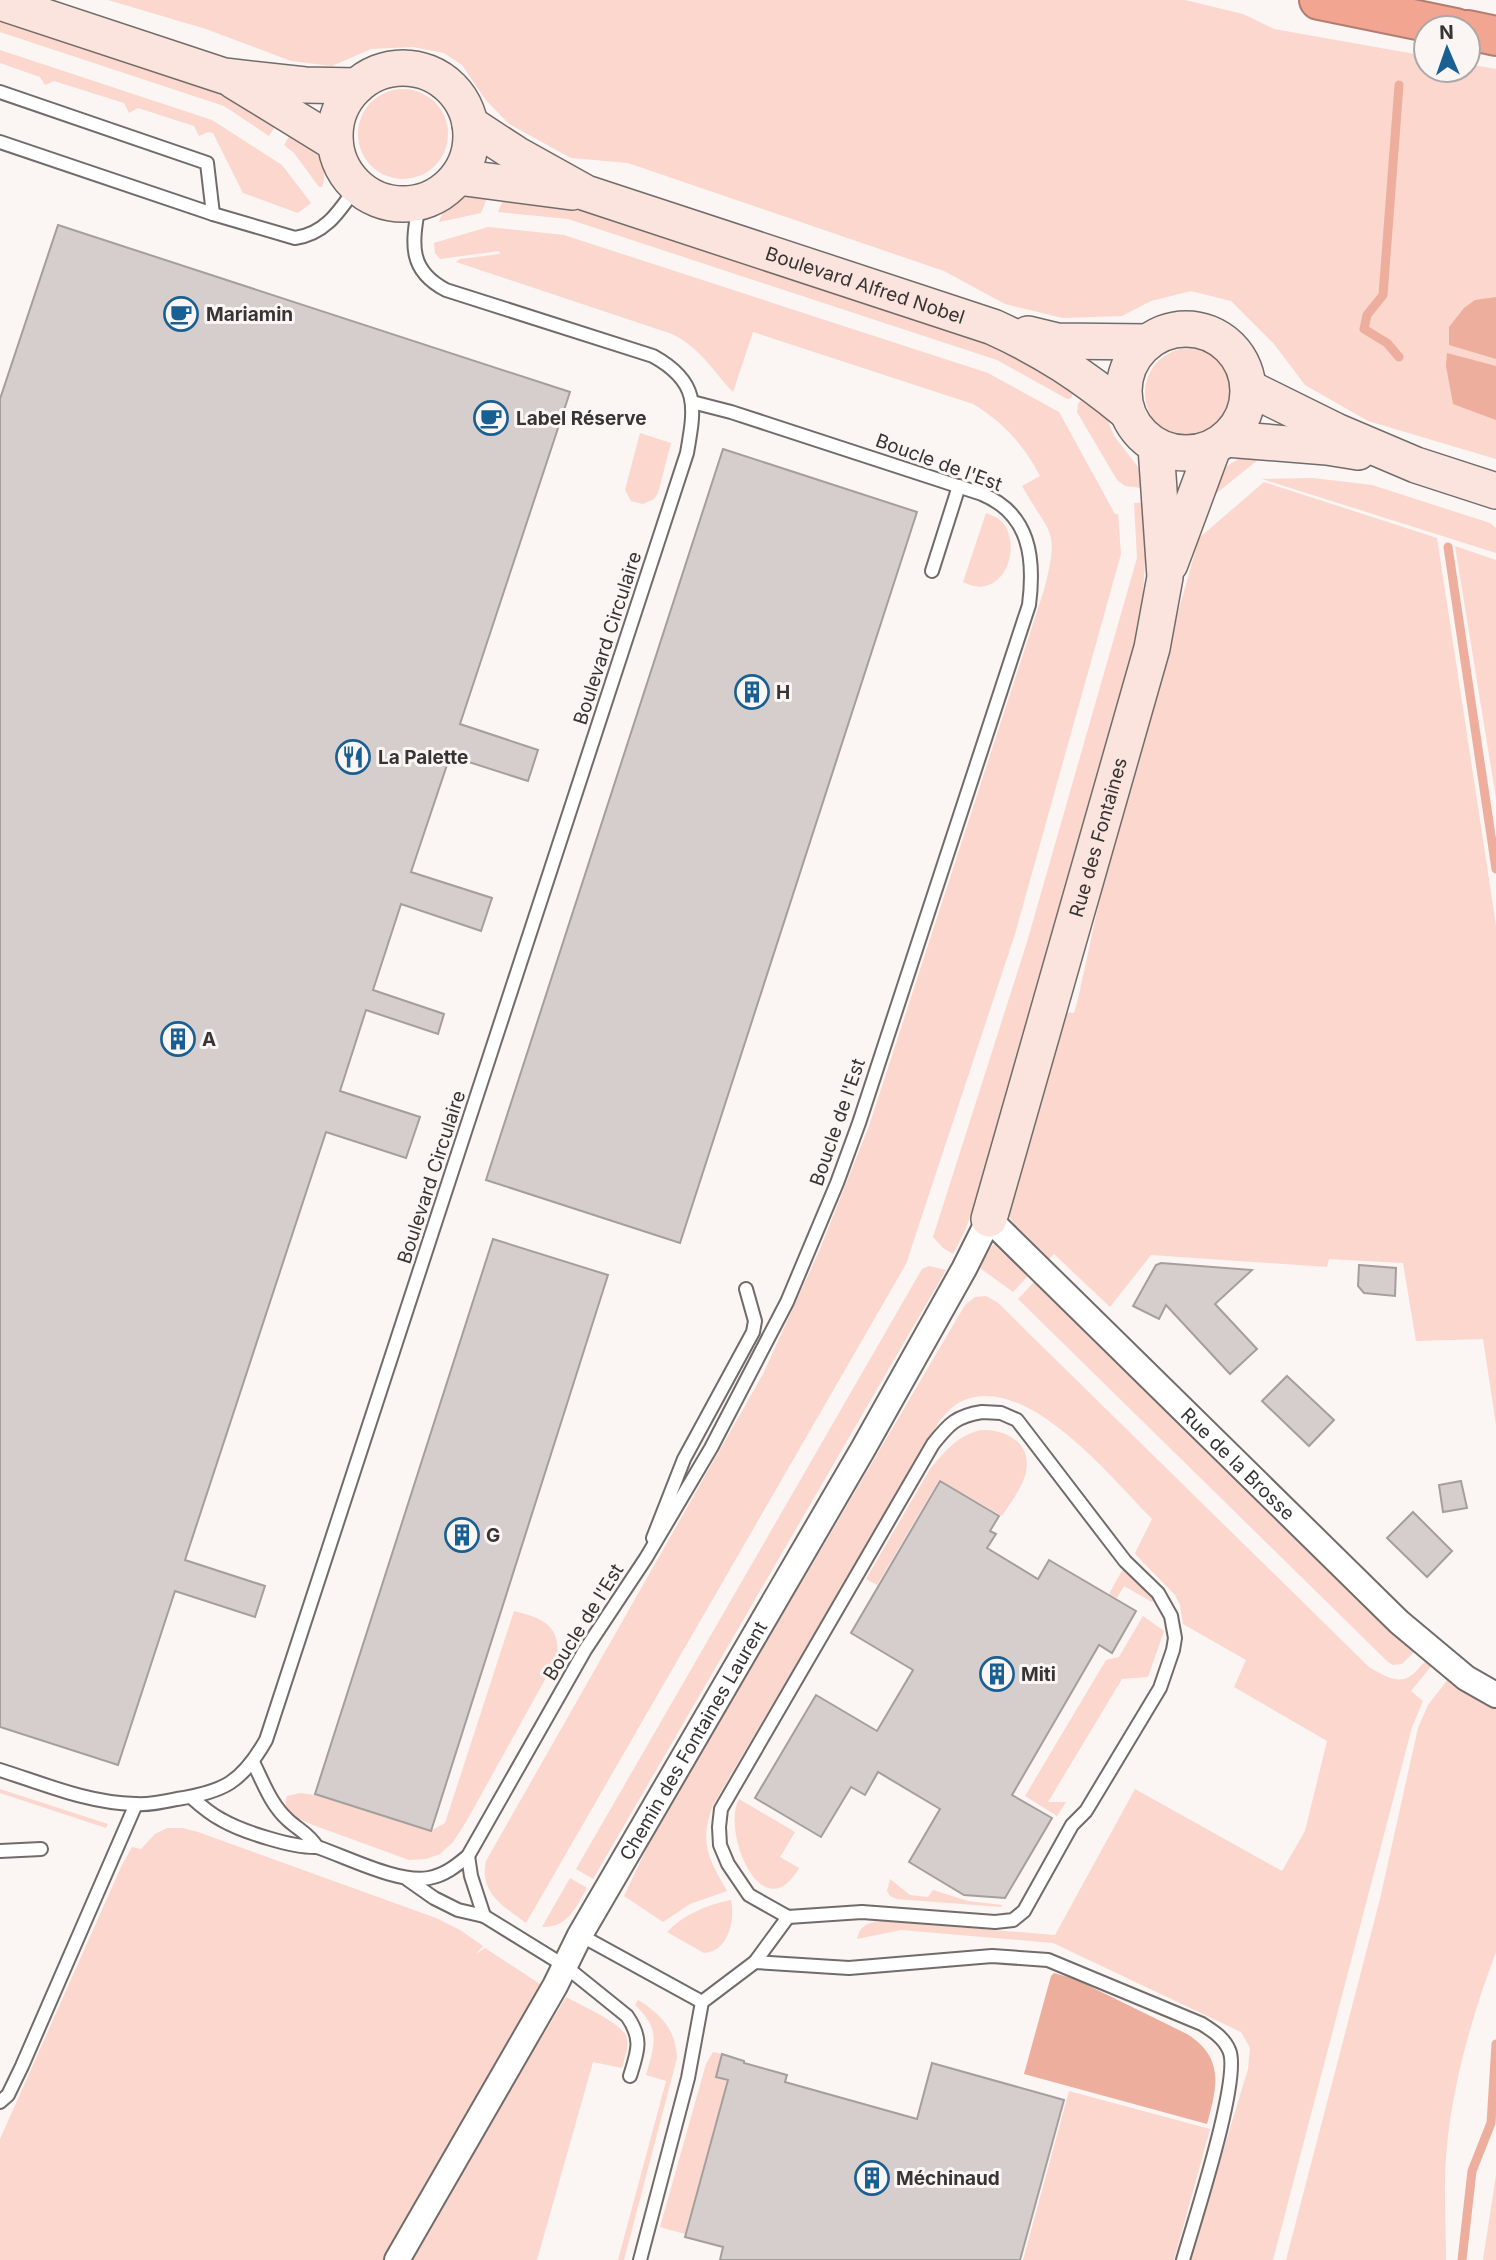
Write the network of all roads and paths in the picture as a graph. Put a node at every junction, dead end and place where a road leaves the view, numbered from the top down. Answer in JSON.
{"nodes":[{"id":1,"x":1319,"y":0,"type":"edge"},
{"id":2,"x":0,"y":2,"type":"edge"},
{"id":3,"x":1412,"y":19,"type":"edge"},
{"id":4,"x":225,"y":76,"type":"junction"},
{"id":5,"x":357,"y":86,"type":"junction"},
{"id":6,"x":0,"y":92,"type":"edge"},
{"id":7,"x":470,"y":124,"type":"junction"},
{"id":8,"x":0,"y":142,"type":"edge"},
{"id":9,"x":335,"y":143,"type":"junction"},
{"id":10,"x":458,"y":177,"type":"junction"},
{"id":11,"x":357,"y":186,"type":"junction"},
{"id":12,"x":586,"y":193,"type":"junction"},
{"id":13,"x":419,"y":203,"type":"junction"},
{"id":14,"x":213,"y":214,"type":"junction"},
{"id":15,"x":993,"y":327,"type":"junction"},
{"id":16,"x":1147,"y":342,"type":"junction"},
{"id":17,"x":1248,"y":387,"type":"junction"},
{"id":18,"x":692,"y":402,"type":"junction"},
{"id":19,"x":1127,"y":412,"type":"junction"},
{"id":20,"x":1220,"y":444,"type":"junction"},
{"id":21,"x":1156,"y":447,"type":"junction"},
{"id":22,"x":1416,"y":465,"type":"junction"},
{"id":23,"x":959,"y":486,"type":"junction"},
{"id":24,"x":1496,"y":491,"type":"edge"},
{"id":25,"x":932,"y":571,"type":"dead end"},
{"id":26,"x":1165,"y":577,"type":"junction"},
{"id":27,"x":989,"y":1220,"type":"junction"},
{"id":28,"x":746,"y":1289,"type":"dead end"},
{"id":29,"x":646,"y":1559,"type":"junction"},
{"id":30,"x":1496,"y":1695,"type":"edge"},
{"id":31,"x":253,"y":1762,"type":"junction"},
{"id":32,"x":0,"y":1770,"type":"edge"},
{"id":33,"x":191,"y":1797,"type":"junction"},
{"id":34,"x":136,"y":1804,"type":"junction"},
{"id":35,"x":317,"y":1847,"type":"junction"},
{"id":36,"x":41,"y":1849,"type":"dead end"},
{"id":37,"x":0,"y":1851,"type":"edge"},
{"id":38,"x":468,"y":1856,"type":"junction"},
{"id":39,"x":405,"y":1878,"type":"junction"},
{"id":40,"x":484,"y":1916,"type":"junction"},
{"id":41,"x":788,"y":1917,"type":"junction"},
{"id":42,"x":580,"y":1936,"type":"junction"},
{"id":43,"x":755,"y":1962,"type":"junction"},
{"id":44,"x":565,"y":1966,"type":"junction"},
{"id":45,"x":702,"y":2002,"type":"junction"},
{"id":46,"x":630,"y":2076,"type":"dead end"},
{"id":47,"x":0,"y":2102,"type":"edge"},
{"id":48,"x":397,"y":2260,"type":"edge"},
{"id":49,"x":640,"y":2260,"type":"edge"},
{"id":50,"x":1183,"y":2260,"type":"edge"}],
"edges":[{"from":1,"to":3,"type":"highway"},
{"from":2,"to":4,"type":"main road"},
{"from":4,"to":5,"type":"main road"},
{"from":4,"to":9,"type":"main road"},
{"from":5,"to":7,"type":"main road"},
{"from":5,"to":9,"type":"main road"},
{"from":6,"to":14,"type":"lane"},
{"from":7,"to":10,"type":"main road"},
{"from":7,"to":12,"type":"main road","name":"Boulevard Alfred Nobel"},
{"from":8,"to":14,"type":"lane"},
{"from":9,"to":11,"type":"main road"},
{"from":10,"to":12,"type":"main road","name":"Boulevard Alfred Nobel"},
{"from":10,"to":13,"type":"main road"},
{"from":11,"to":13,"type":"main road"},
{"from":11,"to":14,"type":"lane"},
{"from":12,"to":15,"type":"main road","name":"Boulevard Alfred Nobel"},
{"from":13,"to":18,"type":"lane"},
{"from":15,"to":16,"type":"main road"},
{"from":15,"to":19,"type":"main road","name":"Boulevard Alfred Nobel"},
{"from":16,"to":17,"type":"main road"},
{"from":16,"to":19,"type":"main road"},
{"from":17,"to":20,"type":"main road"},
{"from":17,"to":22,"type":"main road"},
{"from":18,"to":23,"type":"lane","name":"Boucle de l'Est"},
{"from":18,"to":31,"type":"lane","name":"Boulevard Circulaire"},
{"from":19,"to":21,"type":"main road"},
{"from":20,"to":21,"type":"main road"},
{"from":20,"to":22,"type":"main road"},
{"from":20,"to":26,"type":"main road"},
{"from":21,"to":26,"type":"main road","name":"Rue des Fontaines"},
{"from":22,"to":24,"type":"main road"},
{"from":23,"to":25,"type":"lane"},
{"from":23,"to":29,"type":"lane","name":"Boucle de l'Est"},
{"from":26,"to":27,"type":"main road","name":"Rue des Fontaines"},
{"from":27,"to":30,"type":"street","name":"Rue de la Brosse"},
{"from":27,"to":42,"type":"street","name":"Chemin des Fontaines Laurent"},
{"from":28,"to":29,"type":"lane"},
{"from":29,"to":38,"type":"lane","name":"Boucle de l'Est"},
{"from":31,"to":33,"type":"lane","name":"Boulevard Circulaire"},
{"from":31,"to":35,"type":"lane","name":"Boucle de l'Est"},
{"from":32,"to":34,"type":"lane","name":"Boulevard Circulaire"},
{"from":33,"to":34,"type":"lane","name":"Boulevard Circulaire"},
{"from":33,"to":35,"type":"lane","name":"Boucle de l'Est"},
{"from":34,"to":47,"type":"lane"},
{"from":35,"to":39,"type":"lane","name":"Boucle de l'Est"},
{"from":36,"to":37,"type":"lane"},
{"from":38,"to":39,"type":"lane","name":"Boucle de l'Est"},
{"from":38,"to":40,"type":"lane"},
{"from":39,"to":40,"type":"lane"},
{"from":40,"to":44,"type":"lane"},
{"from":41,"to":41,"type":"lane"},
{"from":41,"to":43,"type":"lane"},
{"from":42,"to":44,"type":"street","name":"Chemin des Fontaines Laurent"},
{"from":42,"to":45,"type":"lane"},
{"from":43,"to":45,"type":"lane"},
{"from":43,"to":50,"type":"lane"},
{"from":44,"to":46,"type":"lane"},
{"from":44,"to":48,"type":"street","name":"Chemin des Fontaines Laurent"},
{"from":45,"to":49,"type":"lane"}]}
